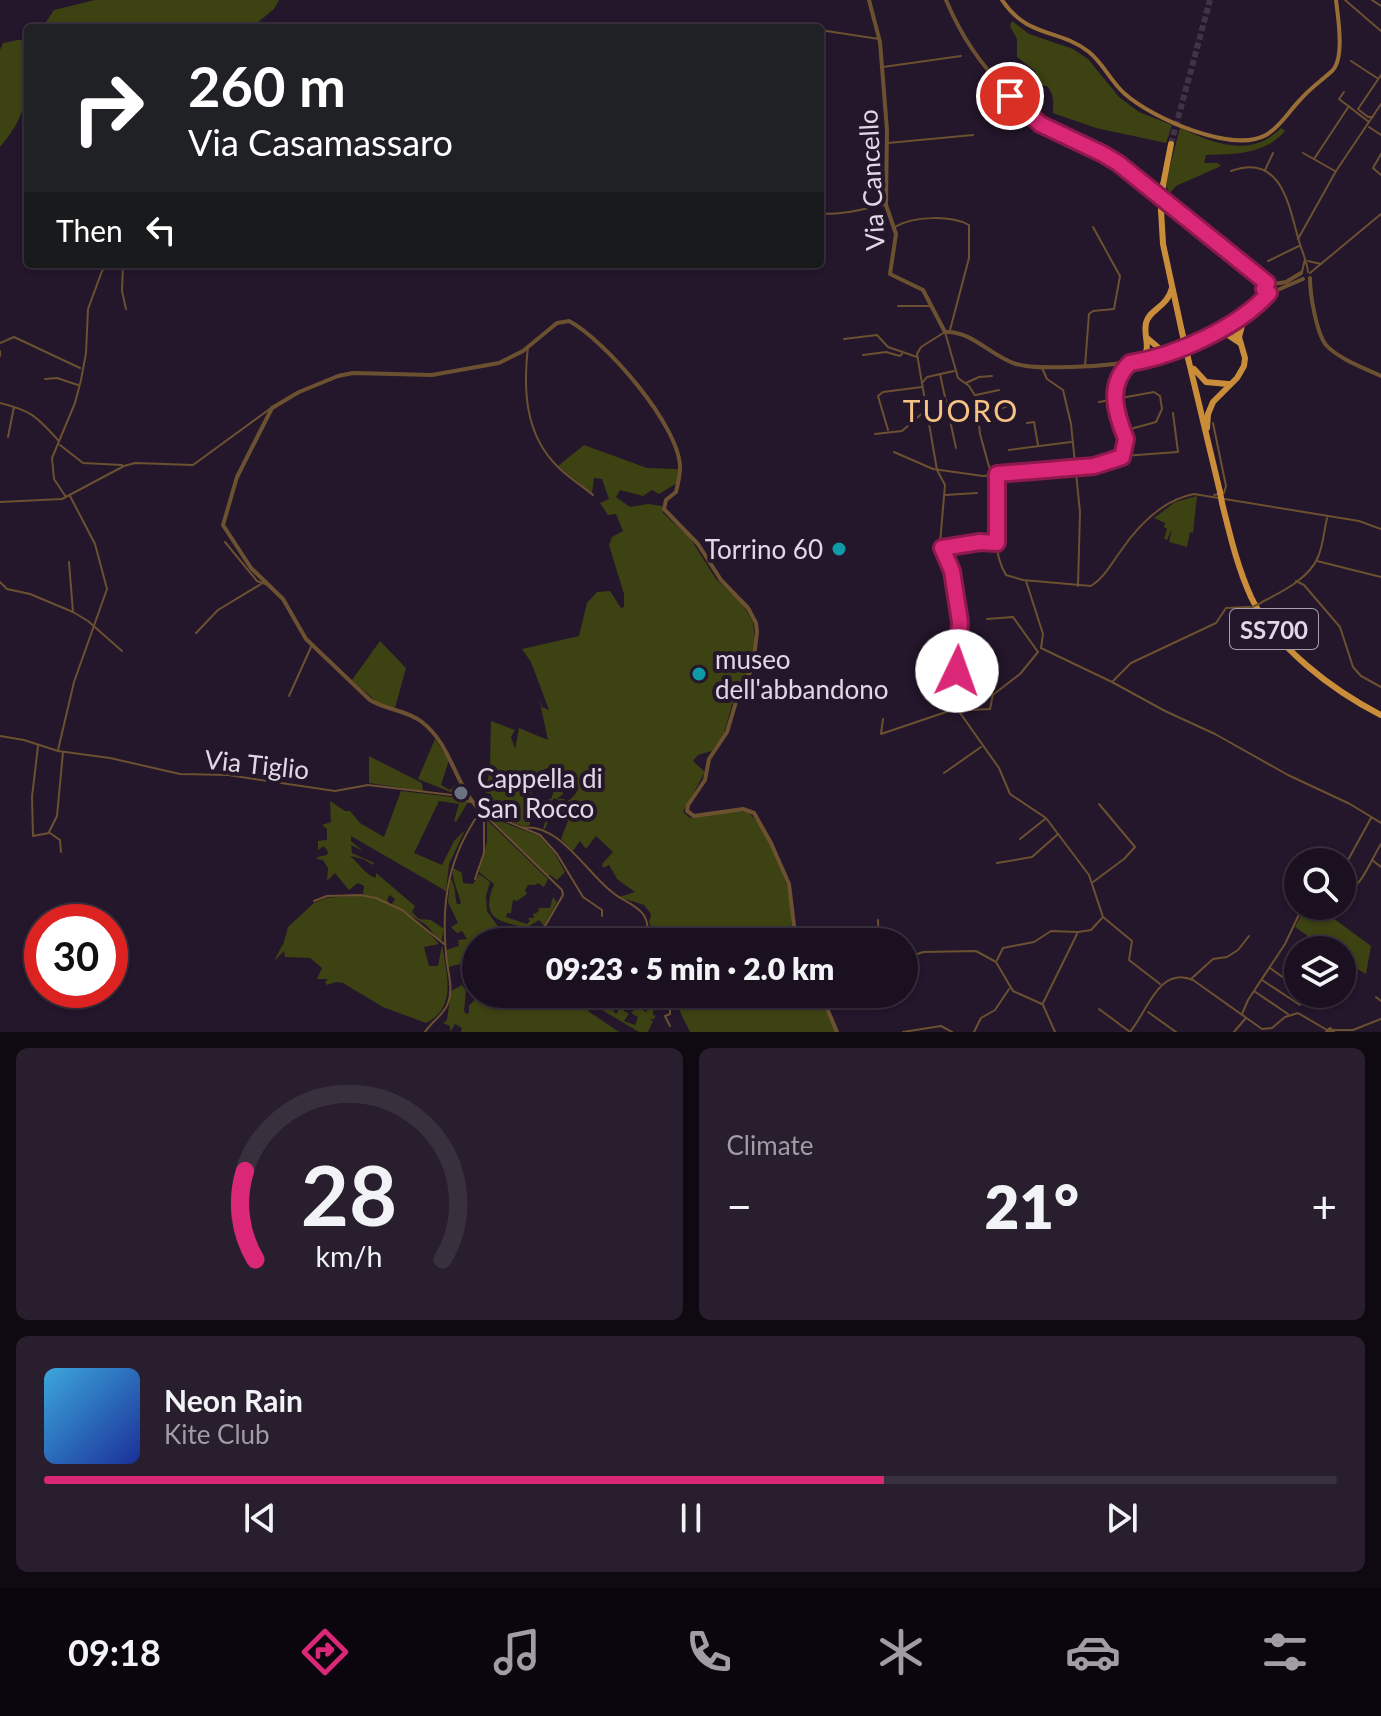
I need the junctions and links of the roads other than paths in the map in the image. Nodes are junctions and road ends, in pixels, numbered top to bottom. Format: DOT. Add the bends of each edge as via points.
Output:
graph roads {
  1 [pos="869,0"];
  2 [pos="946,0"];
  3 [pos="1002,0"];
  4 [pos="1356,0"];
  5 [pos="1372,0"];
  6 [pos="1346,1"];
  7 [pos="1336,2"];
  8 [pos="1352,6"];
  9 [pos="1381,6"];
  10 [pos="824,31"];
  11 [pos="1381,31"];
  12 [pos="880,39"];
  13 [pos="961,56"];
  14 [pos="1351,61"];
  15 [pos="882,67"];
  16 [pos="1380,77"];
  17 [pos="1373,86"];
  18 [pos="1381,91"];
  19 [pos="1344,92"];
  20 [pos="1381,104"];
  21 [pos="1349,106"];
  22 [pos="1356,109"];
  23 [pos="1373,117"];
  24 [pos="1368,124"];
  25 [pos="973,135"];
  26 [pos="1381,135"];
  27 [pos="887,143"];
  28 [pos="1171,144"];
  29 [pos="1273,153"];
  30 [pos="1303,153"];
  31 [pos="1381,154"];
  32 [pos="1314,159"];
  33 [pos="1231,171"];
  34 [pos="1264,171"];
  35 [pos="1336,171"];
  36 [pos="1381,175"];
  37 [pos="824,200"];
  38 [pos="886,205"];
  39 [pos="825,214"];
  40 [pos="1381,214"];
  41 [pos="895,227"];
  42 [pos="1093,227"];
  43 [pos="1298,239"];
  44 [pos="1300,246"];
  45 [pos="1306,259"];
  46 [pos="1268,261"];
  47 [pos="1322,264"];
  48 [pos="105,268"];
  49 [pos="123,268"];
  50 [pos="1305,275"];
  51 [pos="1172,287"];
  52 [pos="1268,288"];
  53 [pos="898,306"];
  54 [pos="932,306"];
  55 [pos="1162,307"];
  56 [pos="126,309"];
  57 [pos="1245,314"];
  58 [pos="1179,317"];
  59 [pos="1229,325"];
  60 [pos="948,331"];
  61 [pos="1209,334"];
  62 [pos="844,339"];
  63 [pos="1237,339"];
  64 [pos="0,343"];
  65 [pos="528,346"];
  66 [pos="1151,346"];
  67 [pos="1176,350"];
  68 [pos="903,353"];
  69 [pos="863,355"];
  70 [pos="1155,357"];
  71 [pos="918,358"];
  72 [pos="1142,360"];
  73 [pos="1189,360"];
  74 [pos="1130,363"];
  75 [pos="1042,367"];
  76 [pos="1085,367"];
  77 [pos="81,368"];
  78 [pos="955,371"];
  79 [pos="940,374"];
  80 [pos="992,376"];
  81 [pos="1381,376"];
  82 [pos="45,379"];
  83 [pos="923,384"];
  84 [pos="965,384"];
  85 [pos="1229,384"];
  86 [pos="79,385"];
  87 [pos="999,390"];
  88 [pos="975,396"];
  89 [pos="1116,400"];
  90 [pos="1099,402"];
  91 [pos="0,403"];
  92 [pos="1011,405"];
  93 [pos="14,407"];
  94 [pos="978,407"];
  95 [pos="272,408"];
  96 [pos="927,409"];
  97 [pos="1173,413"];
  98 [pos="1027,423"];
  99 [pos="1213,423"];
  100 [pos="888,430"];
  101 [pos="1122,432"];
  102 [pos="875,434"];
  103 [pos="1207,435"];
  104 [pos="8,437"];
  105 [pos="59,442"];
  106 [pos="1072,442"];
  107 [pos="1039,446"];
  108 [pos="956,448"];
  109 [pos="1009,450"];
  110 [pos="894,452"];
  111 [pos="1122,457"];
  112 [pos="124,466"];
  113 [pos="1075,466"];
  114 [pos="937,470"];
  115 [pos="997,474"];
  116 [pos="977,493"];
  117 [pos="1216,494"];
  118 [pos="593,495"];
  119 [pos="944,495"];
  120 [pos="68,496"];
  121 [pos="0,502"];
  122 [pos="1327,516"];
  123 [pos="1381,529"];
  124 [pos="225,542"];
  125 [pos="997,543"];
  126 [pos="942,548"];
  127 [pos="1317,561"];
  128 [pos="69,562"];
  129 [pos="1381,577"];
  130 [pos="1026,580"];
  131 [pos="1296,581"];
  132 [pos="0,582"];
  133 [pos="261,584"];
  134 [pos="269,585"];
  135 [pos="1078,587"];
  136 [pos="73,612"];
  137 [pos="987,619"];
  138 [pos="92,625"];
  139 [pos="196,633"];
  140 [pos="312,646"];
  141 [pos="947,646"];
  142 [pos="1040,650"];
  143 [pos="122,651"];
  144 [pos="955,656"];
  145 [pos="941,670"];
  146 [pos="932,676"];
  147 [pos="1112,682"];
  148 [pos="944,683"];
  149 [pos="1381,687"];
  150 [pos="993,694"];
  151 [pos="289,696"];
  152 [pos="958,710"];
  153 [pos="1381,715"];
  154 [pos="883,719"];
  155 [pos="0,736"];
  156 [pos="38,745"];
  157 [pos="982,746"];
  158 [pos="60,752"];
  159 [pos="944,773"];
  160 [pos="462,783"];
  161 [pos="452,795"];
  162 [pos="472,802"];
  163 [pos="1099,804"];
  164 [pos="481,811"];
  165 [pos="1372,817"];
  166 [pos="1046,818"];
  167 [pos="1381,823"];
  168 [pos="523,828"];
  169 [pos="49,833"];
  170 [pos="1059,833"];
  171 [pos="1020,839"];
  172 [pos="1381,844"];
  173 [pos="1355,848"];
  174 [pos="61,852"];
  175 [pos="1371,859"];
  176 [pos="997,863"];
  177 [pos="1381,867"];
  178 [pos="475,879"];
  179 [pos="1092,882"];
  180 [pos="1356,886"];
  181 [pos="314,901"];
  182 [pos="602,916"];
  183 [pos="1103,917"];
  184 [pos="878,920"];
  185 [pos="1296,920"];
  186 [pos="545,928"];
  187 [pos="647,928"];
  188 [pos="794,928"];
  189 [pos="878,928"];
  190 [pos="1078,932"];
  191 [pos="1249,936"];
  192 [pos="445,945"];
  193 [pos="918,954"];
  194 [pos="996,962"];
  195 [pos="1270,968"];
  196 [pos="1284,978"];
  197 [pos="1191,980"];
  198 [pos="1262,980"];
  199 [pos="1161,985"];
  200 [pos="1010,988"];
  201 [pos="1254,991"];
  202 [pos="1284,994"];
  203 [pos="1376,997"];
  204 [pos="1381,1001"];
  205 [pos="1042,1004"];
  206 [pos="670,1008"];
  207 [pos="827,1008"];
  208 [pos="1099,1009"];
  209 [pos="1145,1010"];
  210 [pos="1289,1015"];
  211 [pos="1244,1017"];
  212 [pos="1381,1019"];
  213 [pos="670,1026"];
  214 [pos="1328,1030"];
  215 [pos="425,1032"];
  216 [pos="837,1032"];
  217 [pos="903,1032"];
  218 [pos="952,1032"];
  219 [pos="974,1032"];
  220 [pos="1055,1032"];
  221 [pos="1130,1032"];
  222 [pos="1176,1032"];
  223 [pos="1234,1032"];
  224 [pos="1318,1032"];
  1 -- 12 [label="street, Via Cancello"];
  2 -- 52 [label="street" via="973,52 1024,111 1118,163"];
  3 -- 7 [label="main road" via="1033,29 1091,53 1140,106 1226,140 1246,141 1270,133 1311,87 1333,71 1339,41"];
  4 -- 8 [label="street"];
  5 -- 9 [label="street"];
  6 -- 7 [label="street"];
  6 -- 8 [label="street"];
  8 -- 11 [label="street"];
  10 -- 12 [label="street"];
  12 -- 15 [label="street, Via Cancello"];
  13 -- 15 [label="street"];
  14 -- 16 [label="street"];
  15 -- 27 [label="street, Via Cancello"];
  16 -- 17 [label="street"];
  17 -- 18 [label="street"];
  17 -- 22 [label="street"];
  19 -- 21 [label="street" via="1339,99"];
  20 -- 23 [label="street"];
  21 -- 22 [label="street"];
  21 -- 32 [label="street"];
  22 -- 23 [label="street"];
  22 -- 24 [label="street"];
  23 -- 24 [label="street"];
  24 -- 26 [label="street"];
  24 -- 35 [label="street"];
  25 -- 27 [label="street"];
  27 -- 38 [label="street, Via Cancello"];
  28 -- 51 [label="highway, SS700, bridge" via="1161,210"];
  29 -- 34 [label="street"];
  30 -- 32 [label="street"];
  31 -- 36 [label="street" via="1373,168"];
  32 -- 35 [label="street"];
  33 -- 34 [label="street" via="1252,166"];
  34 -- 43 [label="street" via="1283,187"];
  35 -- 43 [label="street"];
  37 -- 39 [label="street"];
  38 -- 39 [label="street"];
  38 -- 41 [label="street, Via Cancello"];
  40 -- 47 [label="street"];
  41 -- 54 [label="street, Via Cancello" via="890,274 923,290"];
  41 -- 60 [label="street" via="938,219 969,225 969,258"];
  42 -- 76 [label="street" via="1120,276 1114,309 1089,314"];
  43 -- 44 [label="street"];
  44 -- 45 [label="street"];
  44 -- 46 [label="street"];
  45 -- 47 [label="street"];
  45 -- 50 [label="street"];
  45 -- 50 [label="street"];
  47 -- 50 [label="street"];
  48 -- 77 [label="street" via="88,309"];
  49 -- 56 [label="street"];
  50 -- 52 [label="street"];
  50 -- 81 [label="street" via="1326,345"];
  51 -- 55 [label="highway"];
  51 -- 58 [label="highway, SS700"];
  52 -- 57 [label="street"];
  53 -- 54 [label="street"];
  54 -- 60 [label="street, Via Cancello"];
  55 -- 58 [label="highway"];
  55 -- 66 [label="highway" via="1146,322"];
  57 -- 59 [label="street"];
  57 -- 63 [label="highway, SS700"];
  58 -- 73 [label="highway, SS700, bridge"];
  59 -- 61 [label="street"];
  59 -- 63 [label="highway"];
  60 -- 71 [label="street" via="921,347"];
  60 -- 75 [label="street" via="1015,364"];
  60 -- 78 [label="street"];
  61 -- 63 [label="highway"];
  61 -- 67 [label="street"];
  62 -- 68 [label="street" via="877,335"];
  63 -- 85 [label="highway, SS700" via="1244,366"];
  64 -- 77 [label="street" via="14,337"];
  65 -- 95 [label="street" via="499,363 454,372 338,376"];
  65 -- 118 [label="street" via="527,403 543,449"];
  65 -- 188 [label="street" via="557,323 569,321 626,372 675,445 679,481 664,509 753,616 757,643 727,732 687,811 694,816 743,809 754,813 789,884"];
  66 -- 67 [label="highway"];
  66 -- 70 [label="highway"];
  66 -- 72 [label="highway"];
  67 -- 70 [label="street"];
  68 -- 69 [label="street"];
  68 -- 71 [label="street"];
  70 -- 72 [label="street"];
  71 -- 83 [label="street"];
  72 -- 74 [label="street"];
  73 -- 85 [label="highway" via="1206,382"];
  73 -- 103 [label="highway, SS700"];
  74 -- 76 [label="street"];
  74 -- 89 [label="street" via="1117,379"];
  75 -- 76 [label="street"];
  75 -- 106 [label="street" via="1065,394"];
  77 -- 86 [label="street"];
  78 -- 79 [label="street"];
  78 -- 84 [label="street"];
  79 -- 83 [label="street" via="927,377"];
  79 -- 108 [label="street"];
  80 -- 84 [label="street"];
  82 -- 86 [label="street"];
  83 -- 96 [label="street"];
  83 -- 100 [label="street" via="878,396"];
  84 -- 88 [label="street"];
  85 -- 103 [label="highway, SS700" via="1213,402"];
  86 -- 105 [label="street"];
  87 -- 88 [label="street"];
  88 -- 94 [label="street"];
  89 -- 90 [label="street"];
  89 -- 101 [label="street"];
  89 -- 101 [label="street" via="1154,392 1161,400 1156,422"];
  91 -- 93 [label="street"];
  92 -- 94 [label="street"];
  93 -- 104 [label="street"];
  93 -- 105 [label="street" via="38,418"];
  94 -- 115 [label="street" via="990,470"];
  95 -- 112 [label="street" via="193,465"];
  95 -- 134 [label="street" via="237,477 223,519 235,546"];
  96 -- 102 [label="street" via="902,431"];
  96 -- 114 [label="street"];
  97 -- 111 [label="street" via="1178,452"];
  98 -- 107 [label="street" via="1034,422"];
  99 -- 117 [label="street" via="1226,486 1224,493"];
  101 -- 111 [label="street"];
  103 -- 117 [label="highway, SS700"];
  105 -- 112 [label="street" via="83,463"];
  105 -- 120 [label="street" via="52,473"];
  106 -- 107 [label="street"];
  106 -- 113 [label="street"];
  107 -- 109 [label="street"];
  110 -- 114 [label="street"];
  111 -- 113 [label="street"];
  112 -- 120 [label="street"];
  113 -- 115 [label="street"];
  113 -- 135 [label="street"];
  114 -- 115 [label="street"];
  114 -- 119 [label="street"];
  115 -- 125 [label="street"];
  116 -- 119 [label="street"];
  117 -- 122 [label="street"];
  117 -- 135 [label="street" via="1170,502 1130,537 1101,579 1088,588"];
  117 -- 153 [label="highway, SS700, bridge" via="1240,571 1271,626 1324,682"];
  119 -- 126 [label="street"];
  120 -- 121 [label="street"];
  120 -- 138 [label="street" via="95,544 107,589"];
  122 -- 123 [label="street"];
  122 -- 127 [label="street"];
  124 -- 133 [label="street"];
  125 -- 126 [label="street"];
  125 -- 130 [label="street" via="1006,575"];
  126 -- 144 [label="street" via="952,571 960,622"];
  127 -- 129 [label="street"];
  127 -- 131 [label="street"];
  128 -- 136 [label="street"];
  130 -- 135 [label="street"];
  130 -- 142 [label="street" via="1043,634"];
  131 -- 147 [label="street, bridge" via="1252,607 1226,608 1216,623 1131,663"];
  131 -- 149 [label="street" via="1340,627 1356,671"];
  132 -- 136 [label="street"];
  133 -- 134 [label="street"];
  133 -- 139 [label="street" via="218,610"];
  134 -- 140 [label="street"];
  136 -- 138 [label="street"];
  137 -- 142 [label="street" via="1013,617"];
  138 -- 143 [label="street"];
  138 -- 158 [label="street"];
  140 -- 151 [label="street"];
  140 -- 160 [label="street" via="370,700 429,728"];
  141 -- 144 [label="street"];
  142 -- 147 [label="street"];
  142 -- 150 [label="street"];
  144 -- 145 [label="street"];
  144 -- 150 [label="street" via="984,675"];
  144 -- 152 [label="street"];
  145 -- 146 [label="street" via="933,669"];
  145 -- 148 [label="street"];
  147 -- 165 [label="street"];
  150 -- 152 [label="street" via="990,709"];
  152 -- 154 [label="street" via="881,734"];
  152 -- 157 [label="street"];
  155 -- 156 [label="street, Via Tiglio"];
  156 -- 158 [label="street, Via Tiglio"];
  156 -- 169 [label="street" via="33,836"];
  157 -- 159 [label="street"];
  157 -- 166 [label="street" via="1007,790"];
  158 -- 161 [label="street, Via Tiglio" via="180,774 228,775 335,791 368,785"];
  158 -- 169 [label="street" via="57,816"];
  160 -- 161 [label="street"];
  160 -- 162 [label="street"];
  161 -- 162 [label="street, Via Tiglio"];
  162 -- 164 [label="street"];
  163 -- 179 [label="street" via="1135,847"];
  164 -- 168 [label="street"];
  164 -- 178 [label="street" via="485,840"];
  164 -- 186 [label="street" via="562,890"];
  164 -- 192 [label="street" via="451,867"];
  165 -- 167 [label="street"];
  165 -- 173 [label="street"];
  166 -- 170 [label="street"];
  166 -- 171 [label="street"];
  168 -- 182 [label="street" via="544,839"];
  168 -- 187 [label="street" via="559,840 607,889 642,912"];
  169 -- 174 [label="street" via="60,840"];
  170 -- 176 [label="street" via="1032,857"];
  170 -- 179 [label="street"];
  172 -- 175 [label="street"];
  175 -- 177 [label="street"];
  175 -- 180 [label="street"];
  179 -- 183 [label="street"];
  181 -- 192 [label="street" via="327,896 376,898 402,910"];
  183 -- 190 [label="street" via="1094,928"];
  183 -- 199 [label="street" via="1132,941 1129,960"];
  184 -- 189 [label="street"];
  185 -- 195 [label="street"];
  190 -- 194 [label="street" via="1051,931 1034,942 1003,948"];
  190 -- 205 [label="street"];
  191 -- 197 [label="street" via="1238,950 1213,959"];
  192 -- 215 [label="street" via="450,997"];
  193 -- 194 [label="street" via="963,949"];
  194 -- 200 [label="street"];
  195 -- 196 [label="street"];
  195 -- 198 [label="street"];
  197 -- 199 [label="street" via="1171,978"];
  197 -- 211 [label="street"];
  198 -- 201 [label="street"];
  198 -- 202 [label="street"];
  199 -- 209 [label="street"];
  200 -- 205 [label="street"];
  200 -- 219 [label="street"];
  201 -- 210 [label="street"];
  201 -- 211 [label="street"];
  203 -- 204 [label="street"];
  205 -- 220 [label="street"];
  206 -- 213 [label="street" via="665,1017"];
  207 -- 216 [label="street"];
  208 -- 221 [label="street"];
  209 -- 221 [label="street"];
  209 -- 222 [label="street"];
  210 -- 211 [label="street" via="1268,1030"];
  210 -- 214 [label="street" via="1302,1015"];
  211 -- 223 [label="street"];
  212 -- 214 [label="street" via="1353,1030"];
  214 -- 224 [label="street"];
  217 -- 218 [label="street" via="941,1026"];
}
